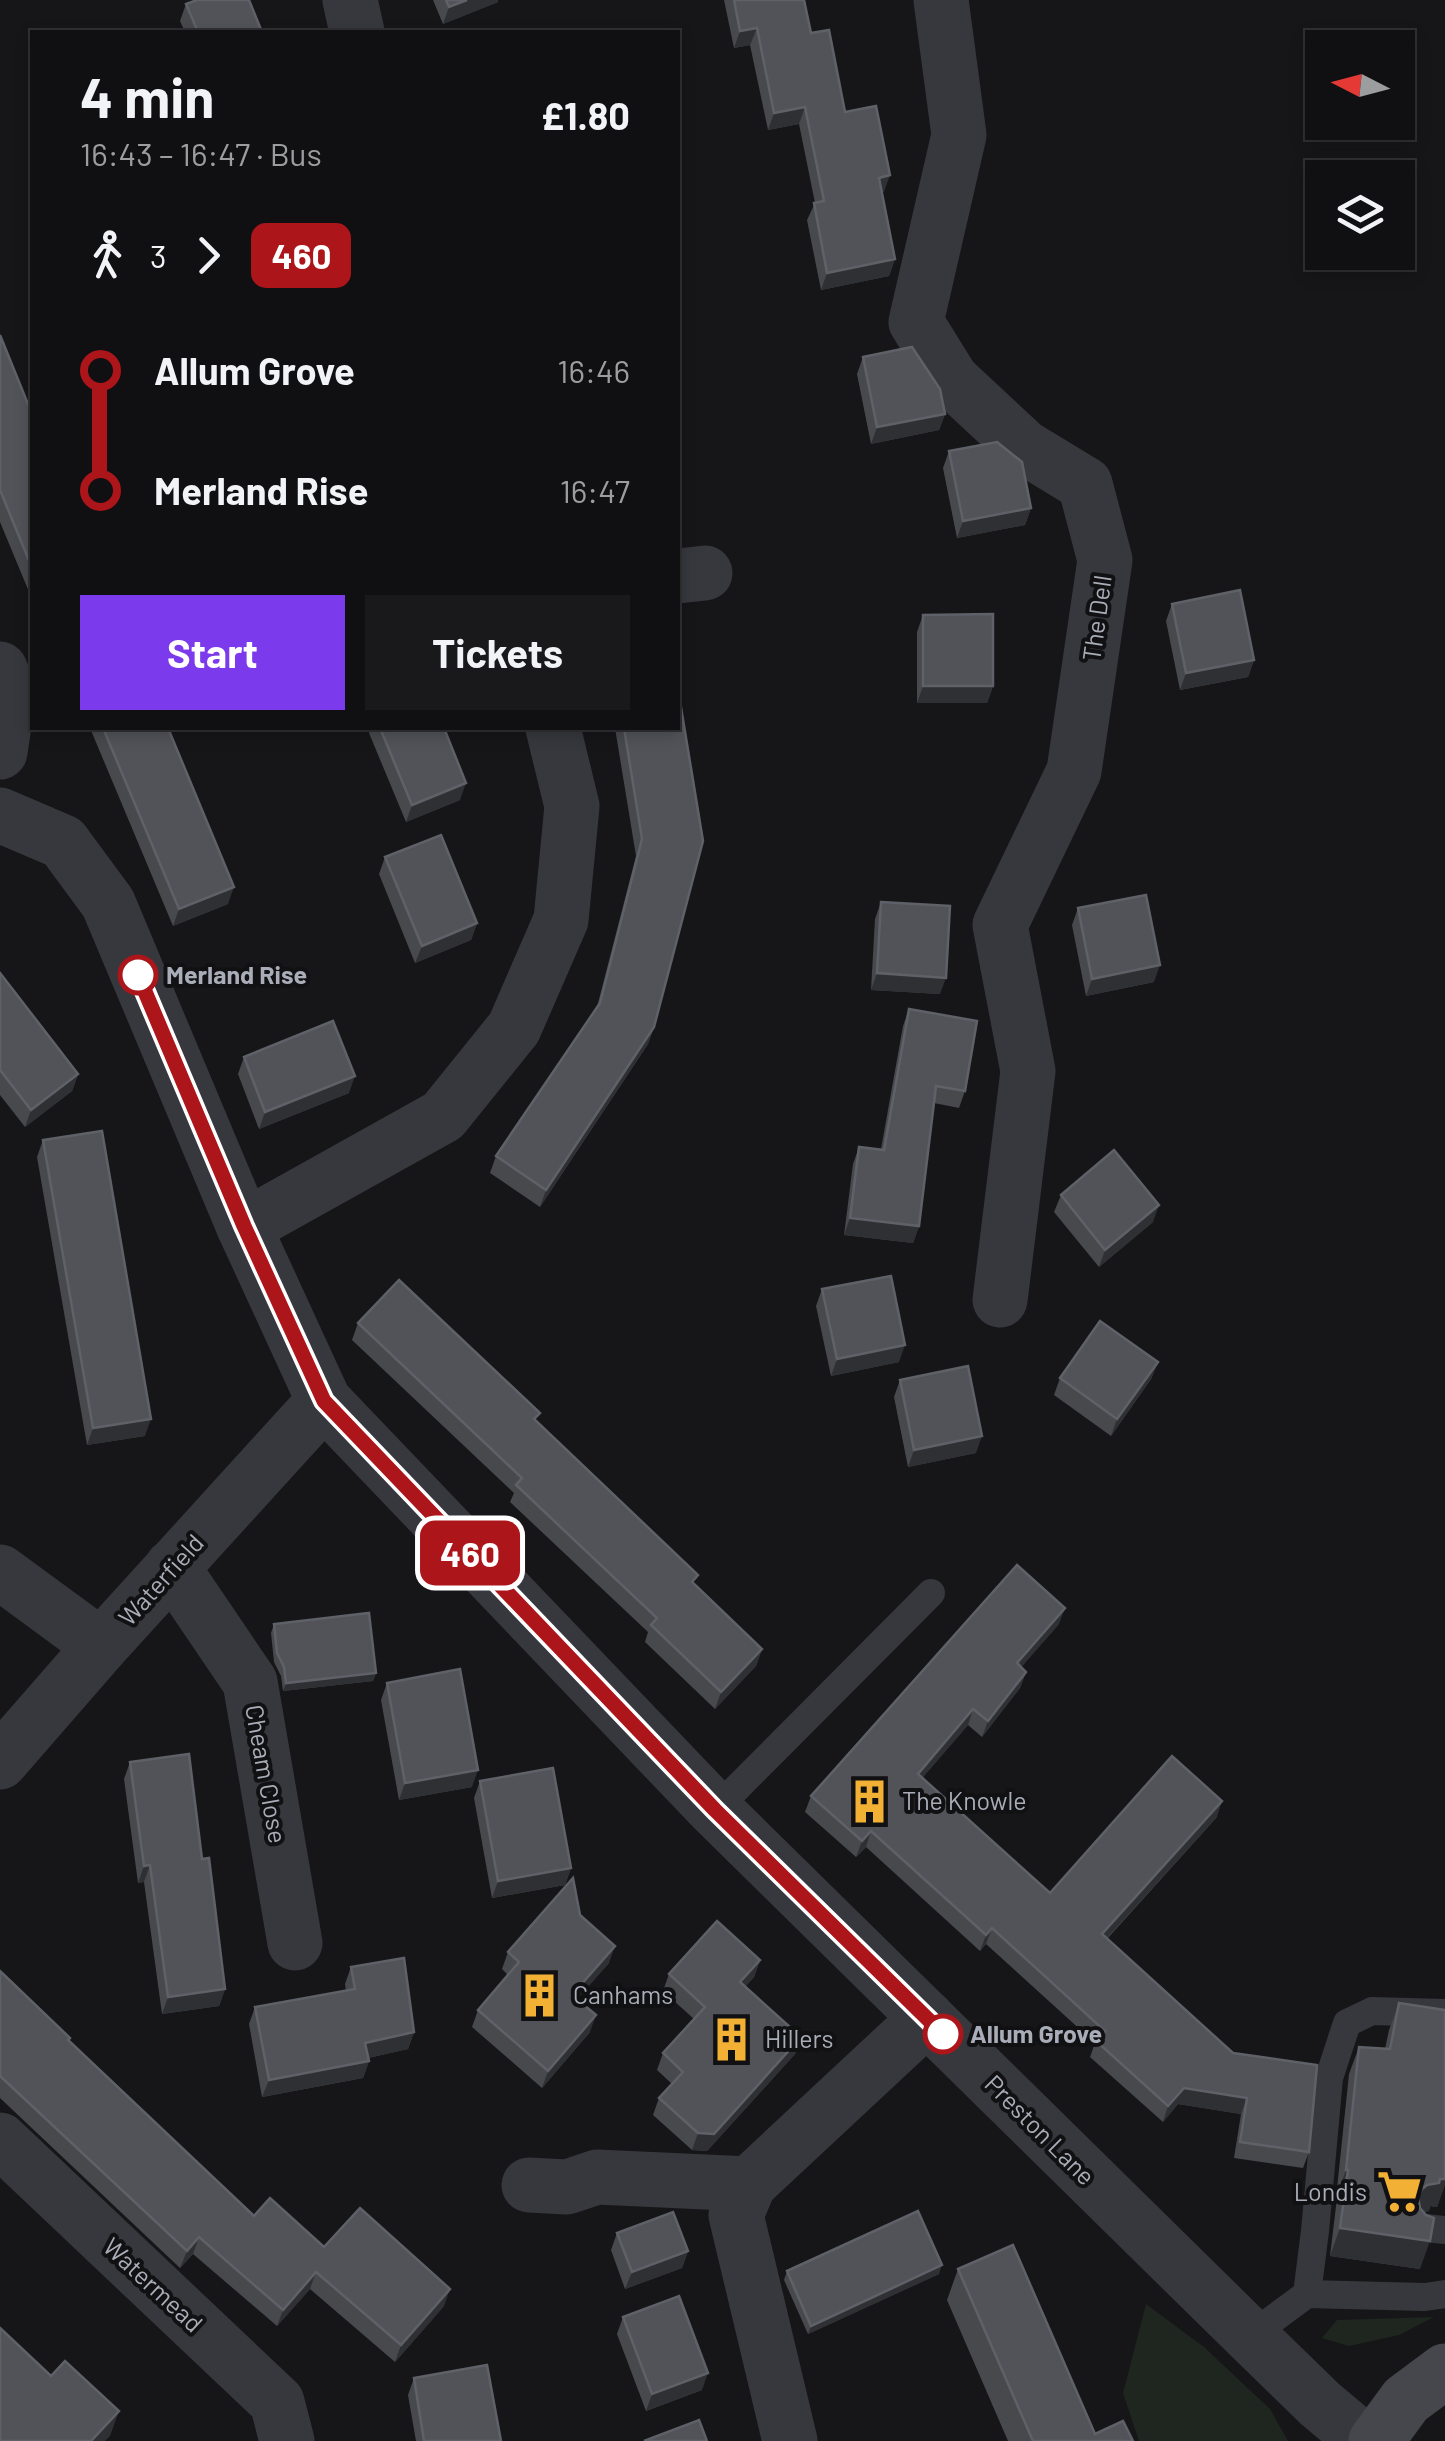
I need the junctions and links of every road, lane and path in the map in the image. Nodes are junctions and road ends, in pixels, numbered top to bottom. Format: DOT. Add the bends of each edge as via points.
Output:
graph roads {
  1 [pos="350,0"];
  2 [pos="941,0"];
  3 [pos="356,30"];
  4 [pos="0,669"];
  5 [pos="553,730"];
  6 [pos="0,752"];
  7 [pos="0,815"];
  8 [pos="244,1226"];
  9 [pos="1000,1300"];
  10 [pos="324,1401"];
  11 [pos="172,1567"];
  12 [pos="0,1572"];
  13 [pos="931,1593"];
  14 [pos="101,1646"];
  15 [pos="0,1762"];
  16 [pos="715,1810"];
  17 [pos="294,1944"];
  18 [pos="1445,2013"];
  19 [pos="927,2018"];
  20 [pos="0,2140"];
  21 [pos="749,2184"];
  22 [pos="529,2185"];
  23 [pos="1307,2294"];
  24 [pos="1445,2294"];
  25 [pos="1250,2336"];
  26 [pos="1445,2370"];
  27 [pos="287,2441"];
  28 [pos="790,2441"];
  29 [pos="1364,2441"];
  30 [pos="1376,2441"];
  1 -- 3 [label="street"];
  2 -- 9 [label="street, The Dell" via="959,135 916,322 952,380 1024,448 1085,484 1105,560 1074,772 1000,925 1028,1071"];
  4 -- 6 [label="street" via="9,691"];
  5 -- 8 [label="street" via="572,806 561,920 514,1028 443,1116"];
  7 -- 8 [label="street, Preston Lane" via="63,842 108,903"];
  8 -- 10 [label="street, Preston Lane"];
  10 -- 11 [label="street, Waterfield"];
  10 -- 16 [label="street, Preston Lane"];
  11 -- 14 [label="street, Waterfield"];
  11 -- 17 [label="street, Cheam Close" via="250,1682"];
  12 -- 14 [label="street"];
  13 -- 16 [label="lane"];
  14 -- 15 [label="street, Waterfield"];
  16 -- 19 [label="street, Preston Lane"];
  18 -- 23 [label="lane" via="1372,2011 1347,2024 1329,2078 1325,2224"];
  19 -- 21 [label="street"];
  19 -- 25 [label="street, Preston Lane"];
  20 -- 27 [label="street, Watermead" via="276,2402"];
  21 -- 22 [label="street" via="597,2178 567,2187"];
  21 -- 28 [label="street" via="736,2215"];
  23 -- 24 [label="lane"];
  23 -- 25 [label="lane"];
  25 -- 29 [label="street, Preston Lane"];
  26 -- 30 [label="main road" via="1406,2400"];
}
